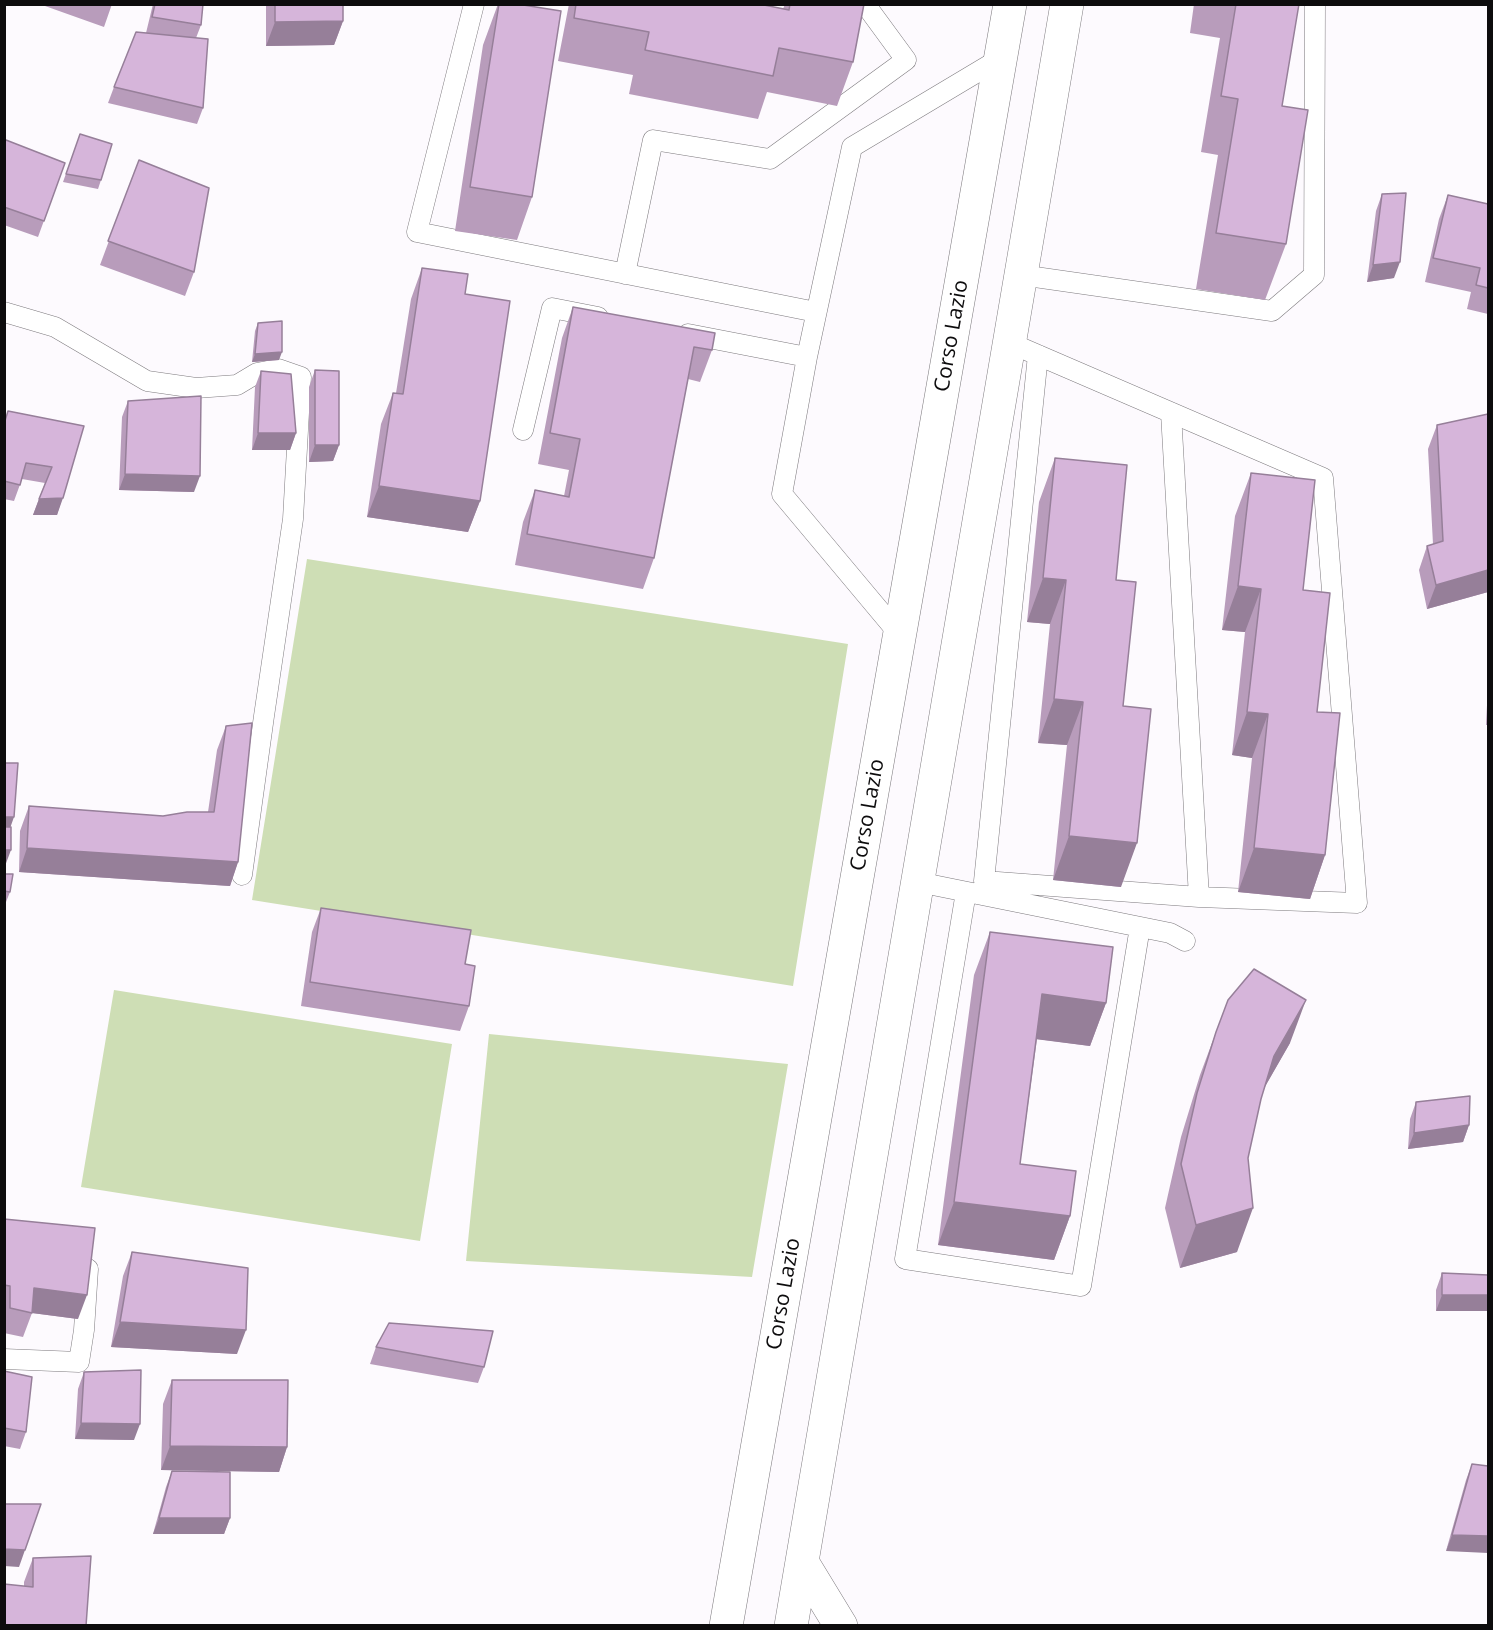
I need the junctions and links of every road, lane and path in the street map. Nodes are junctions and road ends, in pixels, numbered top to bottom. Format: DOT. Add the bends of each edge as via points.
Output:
graph roads {
  1 [pos="474,4"];
  2 [pos="865,4"];
  3 [pos="1010,4"];
  4 [pos="1067,4"];
  5 [pos="1316,4"];
  6 [pos="1001,58"];
  7 [pos="625,274"];
  8 [pos="1021,274"];
  9 [pos="4,312"];
  10 [pos="816,312"];
  11 [pos="621,321"];
  12 [pos="668,330"];
  13 [pos="1024,349"];
  14 [pos="807,357"];
  15 [pos="1171,413"];
  16 [pos="523,430"];
  17 [pos="900,635"];
  18 [pos="242,875"];
  19 [pos="918,882"];
  20 [pos="966,892"];
  21 [pos="1199,897"];
  22 [pos="1140,927"];
  23 [pos="1185,941"];
  24 [pos="89,1255"];
  25 [pos="4,1359"];
  26 [pos="802,1562"];
  27 [pos="726,1626"];
  28 [pos="791,1626"];
  29 [pos="841,1626"];
  1 -- 7 [label="lane" via="417,232"];
  2 -- 7 [label="lane" via="906,60 770,159 653,140"];
  3 -- 6 [label="street, Corso Lazio"];
  4 -- 8 [label="street"];
  5 -- 8 [label="lane" via="1314,275 1272,311"];
  6 -- 10 [label="lane" via="852,147"];
  6 -- 17 [label="street, Corso Lazio"];
  7 -- 10 [label="lane"];
  8 -- 13 [label="street"];
  9 -- 18 [label="lane" via="56,327 147,381 196,388 237,385 257,373 278,369 301,376 293,519"];
  10 -- 14 [label="lane"];
  11 -- 16 [label="lane" via="552,308"];
  12 -- 14 [label="lane"];
  13 -- 15 [label="lane"];
  13 -- 19 [label="street"];
  13 -- 21 [label="lane" via="984,881"];
  14 -- 17 [label="lane" via="782,494"];
  15 -- 21 [label="lane"];
  15 -- 21 [label="lane" via="1323,478 1357,903"];
  17 -- 27 [label="street, Corso Lazio"];
  19 -- 20 [label="lane"];
  19 -- 26 [label="street"];
  20 -- 22 [label="lane"];
  20 -- 22 [label="lane" via="905,1259 1081,1286"];
  22 -- 23 [label="lane" via="1170,933"];
  24 -- 25 [label="lane" via="79,1362"];
  26 -- 28 [label="street"];
  26 -- 29 [label="street"];
}
